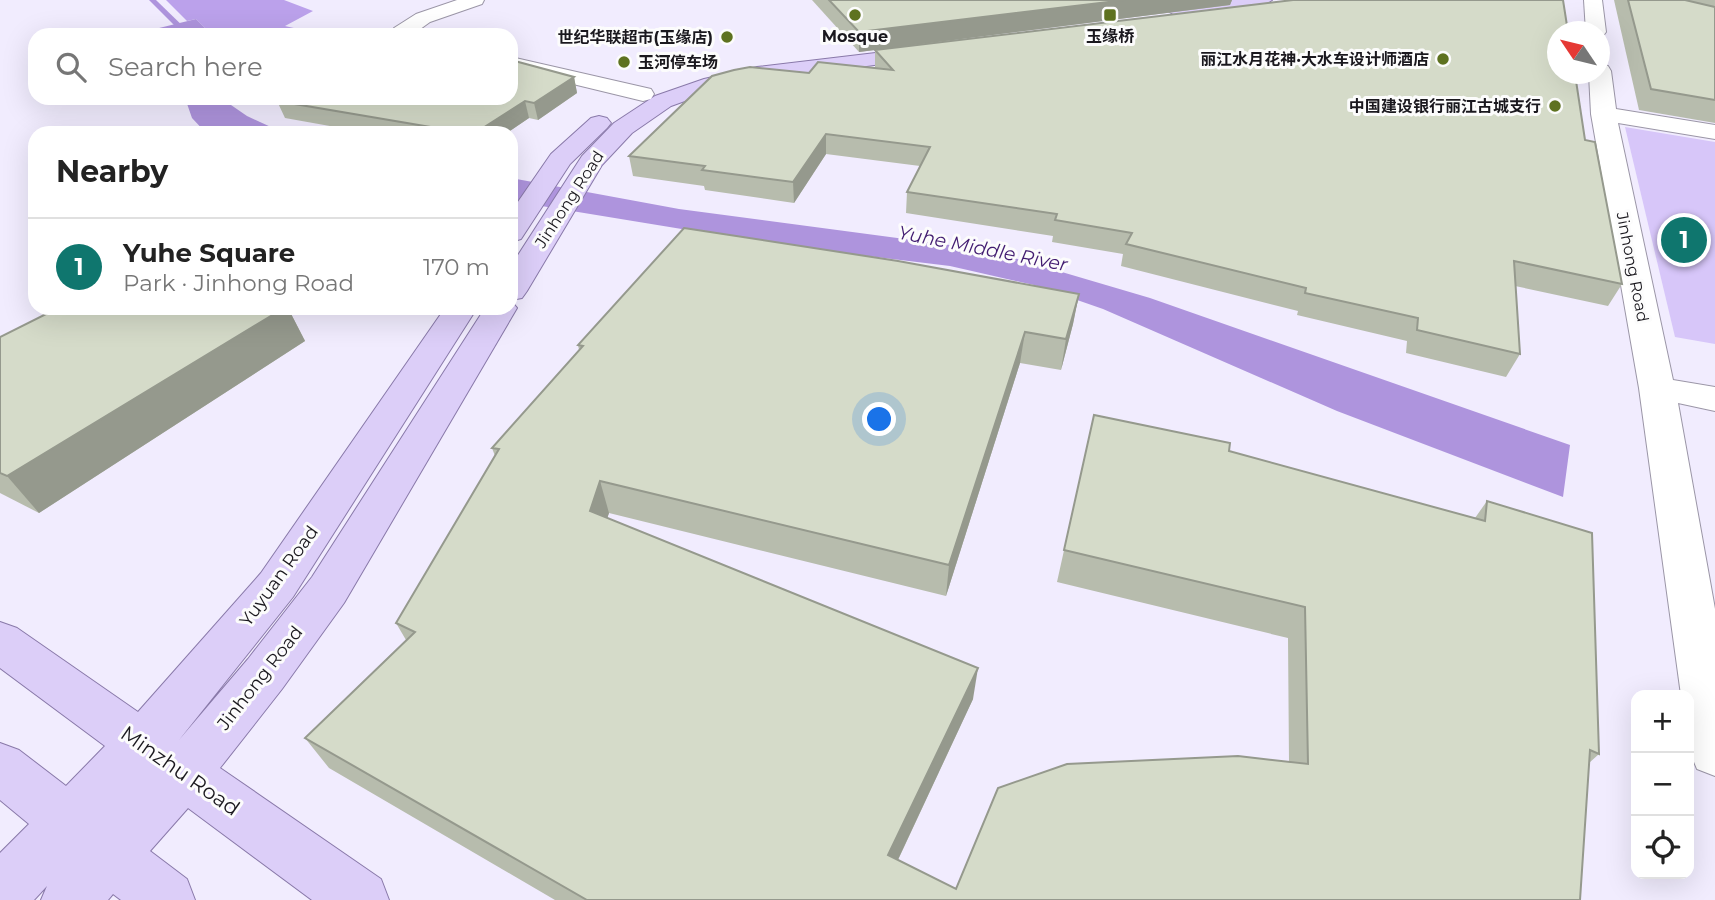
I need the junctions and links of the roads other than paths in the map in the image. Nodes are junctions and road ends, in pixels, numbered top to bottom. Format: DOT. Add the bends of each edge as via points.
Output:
graph roads {
  1 [pos="475,0"];
  2 [pos="1263,0"];
  3 [pos="1593,0"];
  4 [pos="1284,7"];
  5 [pos="1595,21"];
  6 [pos="407,28"];
  7 [pos="518,64"];
  8 [pos="1601,84"];
  9 [pos="643,94"];
  10 [pos="1603,114"];
  11 [pos="1715,132"];
  12 [pos="518,222"];
  13 [pos="518,280"];
  14 [pos="456,315"];
  15 [pos="496,315"];
  16 [pos="1657,388"];
  17 [pos="1715,399"];
  18 [pos="1694,562"];
  19 [pos="0,642"];
  20 [pos="1715,752"];
  21 [pos="163,759"];
  22 [pos="0,767"];
  23 [pos="91,839"];
  24 [pos="0,894"];
  25 [pos="70,900"];
  26 [pos="166,900"];
  27 [pos="360,900"];
  1 -- 6 [label="street"];
  2 -- 4 [label="main road" via="1161,18"];
  3 -- 5 [label="street"];
  7 -- 9 [label="street"];
  8 -- 10 [label="street, Jinhong Road"];
  9 -- 12 [label="main road" via="597,124 560,159"];
  9 -- 13 [label="main road, Jinhong Road" via="698,75 749,65 942,46 757,74 663,101 633,121 591,161"];
  10 -- 11 [label="street"];
  10 -- 16 [label="street, Jinhong Road"];
  14 -- 21 [label="main road, Yuyuan Road" via="276,585 213,663"];
  15 -- 21 [label="main road, Jinhong Road" via="328,590 265,674"];
  16 -- 17 [label="street"];
  16 -- 18 [label="street, Jinhong Road"];
  18 -- 20 [label="street"];
  19 -- 21 [label="main road, Minzhu Road"];
  21 -- 23 [label="main road, Yuyuan Road"];
  21 -- 27 [label="main road, Minzhu Road"];
  22 -- 23 [label="main road"];
  23 -- 24 [label="main road"];
  23 -- 25 [label="main road"];
  23 -- 26 [label="main road"];
}
